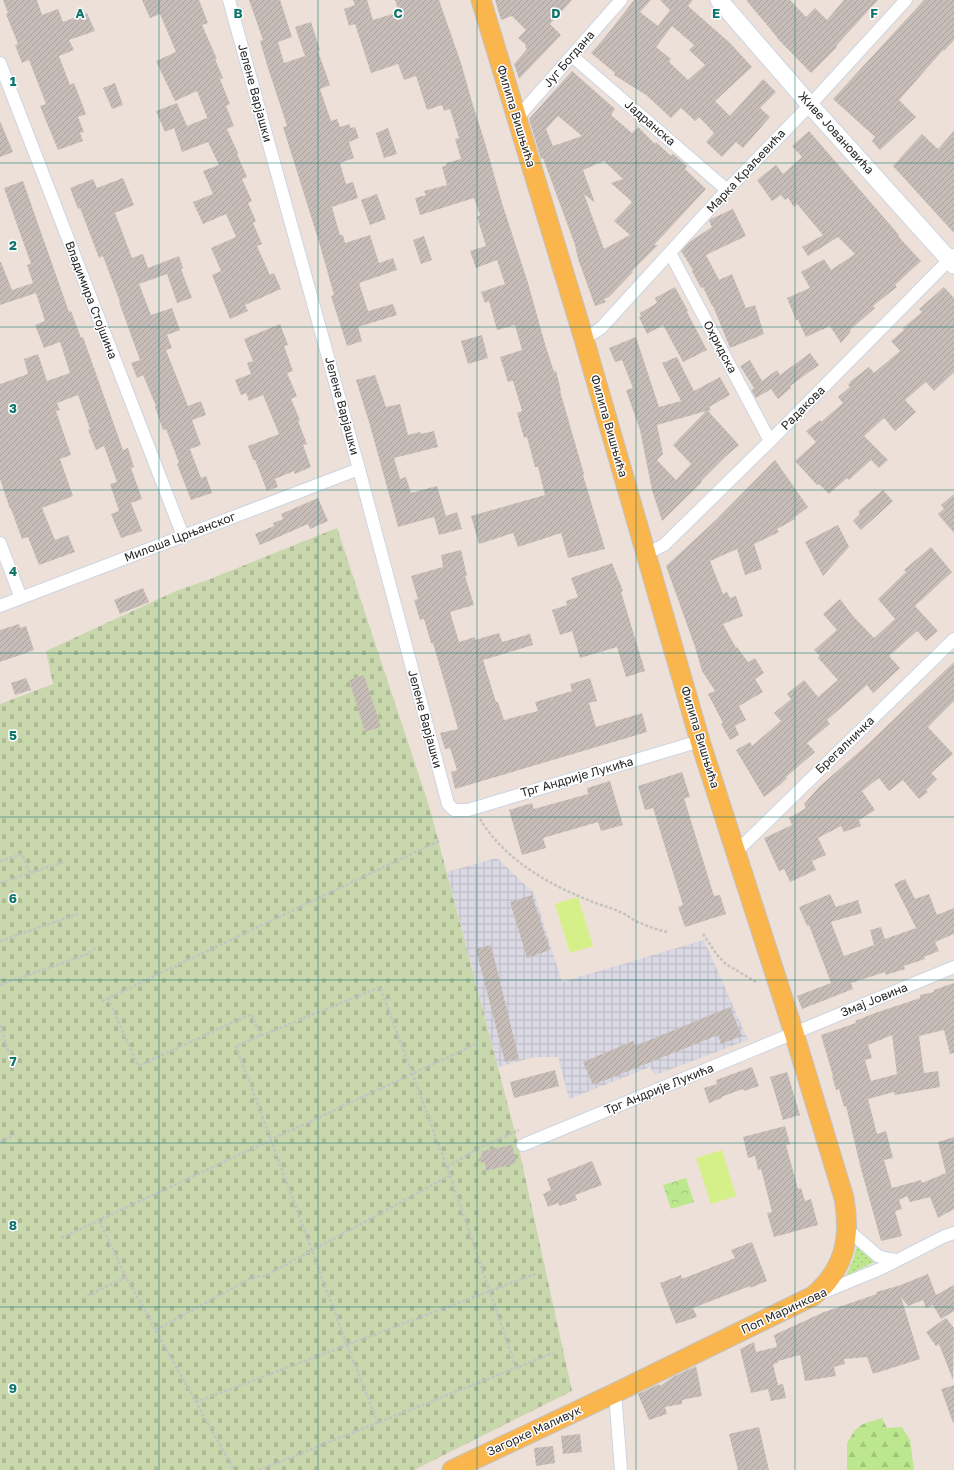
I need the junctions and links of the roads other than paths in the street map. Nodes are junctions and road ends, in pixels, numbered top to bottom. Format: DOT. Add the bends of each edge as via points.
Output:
graph roads {
  1 [pos="229,0"];
  2 [pos="481,0"];
  3 [pos="621,0"];
  4 [pos="719,0"];
  5 [pos="906,0"];
  6 [pos="572,56"];
  7 [pos="0,63"];
  8 [pos="810,105"];
  9 [pos="517,118"];
  10 [pos="727,190"];
  11 [pos="670,253"];
  12 [pos="952,260"];
  13 [pos="584,339"];
  14 [pos="770,441"];
  15 [pos="359,469"];
  16 [pos="183,536"];
  17 [pos="0,543"];
  18 [pos="646,554"];
  19 [pos="21,598"];
  20 [pos="0,606"];
  21 [pos="954,639"];
  22 [pos="700,741"];
  23 [pos="454,810"];
  24 [pos="736,852"];
  25 [pos="954,967"];
  26 [pos="794,1033"];
  27 [pos="523,1145"];
  28 [pos="848,1230"];
  29 [pos="954,1233"];
  30 [pos="896,1260"];
  31 [pos="813,1296"];
  32 [pos="615,1393"];
  33 [pos="452,1470"];
  34 [pos="621,1470"];
  1 -- 15 [label="street, Јелене Варјашки"];
  2 -- 9 [label="main road, Филипа Вишњића"];
  3 -- 6 [label="street, Југ Богдана"];
  4 -- 8 [label="street, Живе Јовановића"];
  5 -- 8 [label="street, Марка Краљевића"];
  6 -- 9 [label="street, Југ Богдана"];
  6 -- 10 [label="street, Јадранска"];
  7 -- 16 [label="street, Владимира Стојшина"];
  8 -- 10 [label="street, Марка Краљевића"];
  8 -- 12 [label="street, Живе Јовановића"];
  9 -- 13 [label="main road, Филипа Вишњића"];
  10 -- 11 [label="street, Марка Краљевића"];
  11 -- 13 [label="street, Марка Краљевића" via="601,328"];
  11 -- 14 [label="street, Охридска"];
  12 -- 14 [label="street, Радакова"];
  13 -- 18 [label="main road, Филипа Вишњића"];
  14 -- 18 [label="street, Радакова" via="664,545"];
  15 -- 16 [label="street, Милоша Црњанског"];
  15 -- 23 [label="street, Јелене Варјашки" via="445,797"];
  16 -- 19 [label="street, Милоша Црњанског"];
  17 -- 19 [label="street"];
  18 -- 22 [label="main road, Филипа Вишњића"];
  19 -- 20 [label="street, Милоша Црњанског"];
  21 -- 24 [label="street, Брегалничка"];
  22 -- 23 [label="street, Трг Андрије Лукића" via="473,808"];
  22 -- 24 [label="main road, Филипа Вишњића"];
  24 -- 26 [label="main road"];
  25 -- 26 [label="street, Змај Јовина"];
  26 -- 27 [label="street, Трг Андрије Лукића"];
  26 -- 28 [label="main road" via="844,1198"];
  28 -- 30 [label="street" via="878,1256"];
  28 -- 31 [label="main road" via="839,1265 823,1288"];
  29 -- 30 [label="street, Поп Маринкова"];
  30 -- 31 [label="street, Поп Маринкова"];
  31 -- 32 [label="main road, Поп Маринкова"];
  32 -- 33 [label="main road, Загорке Маливук"];
  32 -- 34 [label="street"];
}
